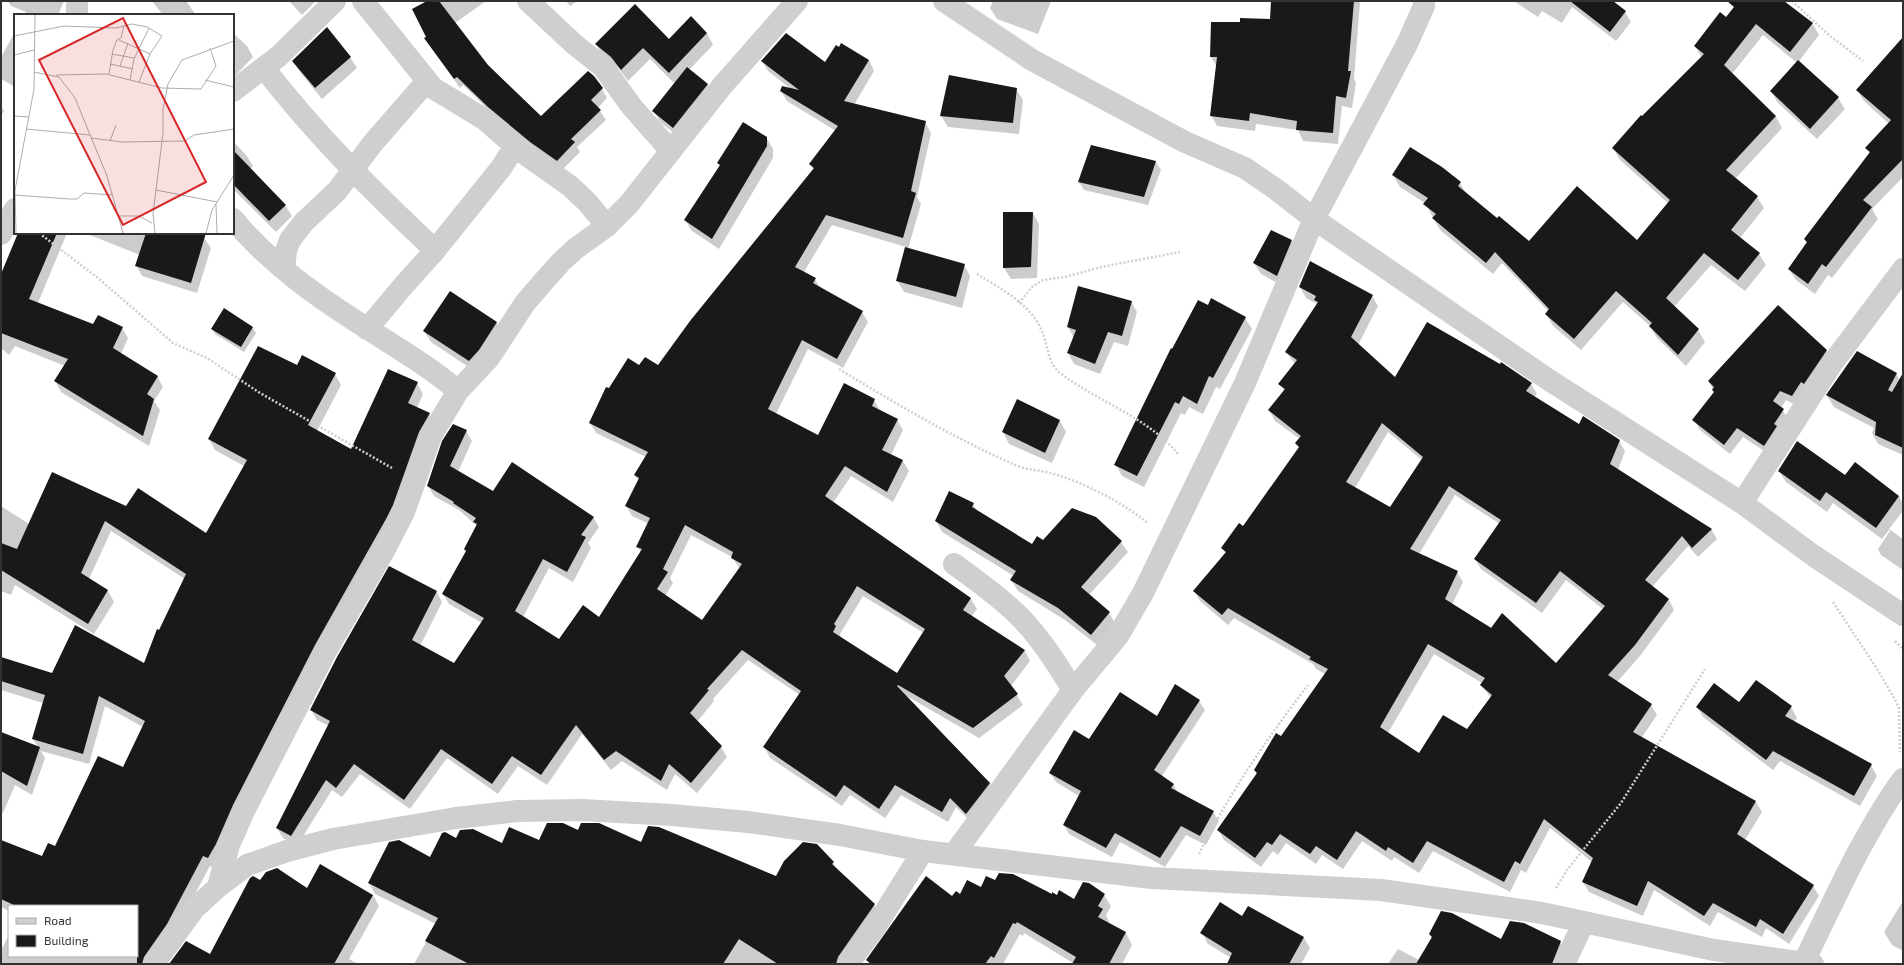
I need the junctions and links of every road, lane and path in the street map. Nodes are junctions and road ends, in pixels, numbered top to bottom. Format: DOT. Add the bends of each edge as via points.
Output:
graph roads {
  1 [pos="77,1"];
  2 [pos="335,1"];
  3 [pos="363,1"];
  4 [pos="528,1"];
  5 [pos="797,1"];
  6 [pos="944,1"];
  7 [pos="1424,1"];
  8 [pos="1792,1"];
  9 [pos="77,14"];
  10 [pos="1863,61"];
  11 [pos="264,68"];
  12 [pos="427,81"];
  13 [pos="234,91"];
  14 [pos="516,146"];
  15 [pos="671,151"];
  16 [pos="352,171"];
  17 [pos="14,210"];
  18 [pos="1314,219"];
  19 [pos="234,220"];
  20 [pos="607,226"];
  21 [pos="1,234"];
  22 [pos="40,234"];
  23 [pos="435,250"];
  24 [pos="1180,252"];
  25 [pos="284,269"];
  26 [pos="1903,269"];
  27 [pos="977,274"];
  28 [pos="1019,304"];
  29 [pos="367,329"];
  30 [pos="838,369"];
  31 [pos="458,391"];
  32 [pos="415,481"];
  33 [pos="1195,486"];
  34 [pos="1742,503"];
  35 [pos="1168,540"];
  36 [pos="954,564"];
  37 [pos="1831,599"];
  38 [pos="1903,615"];
  39 [pos="1705,669"];
  40 [pos="1308,685"];
  41 [pos="1073,690"];
  42 [pos="1903,779"];
  43 [pos="923,851"];
  44 [pos="954,854"];
  45 [pos="1187,879"];
  46 [pos="218,887"];
  47 [pos="1542,913"];
  48 [pos="1584,922"];
  49 [pos="1809,963"];
  50 [pos="154,964"];
  51 [pos="848,964"];
  52 [pos="1564,964"];
  1 -- 9 [label="street"];
  2 -- 11 [label="street"];
  3 -- 12 [label="street"];
  4 -- 15 [label="street" via="568,39 603,67 632,107"];
  5 -- 15 [label="street" via="722,86"];
  6 -- 18 [label="street" via="1032,60 1179,139 1245,168"];
  7 -- 18 [label="street" via="1407,44"];
  8 -- 10 [label="path" via="1830,36"];
  11 -- 13 [label="street"];
  11 -- 16 [label="street" via="293,106"];
  12 -- 14 [label="street" via="442,94 484,119"];
  12 -- 16 [label="street"];
  14 -- 20 [label="street" via="570,186"];
  14 -- 23 [label="street"];
  15 -- 20 [label="street" via="629,204"];
  16 -- 23 [label="street"];
  16 -- 25 [label="street" via="290,240"];
  17 -- 21 [label="street"];
  18 -- 33 [label="street" via="1245,383"];
  18 -- 34 [label="street" via="1548,380"];
  19 -- 25 [label="street" via="251,241"];
  20 -- 31 [label="street" via="561,262 525,303 490,358"];
  22 -- 32 [label="path" via="98,278 173,343 207,358 260,393"];
  23 -- 29 [label="street"];
  24 -- 28 [label="path" via="1101,266 1065,277 1043,280 1032,287"];
  25 -- 29 [label="street"];
  26 -- 34 [label="street" via="1831,365"];
  27 -- 28 [label="path" via="1006,292"];
  28 -- 33 [label="path" via="1030,312 1041,329 1048,354 1058,372 1150,427 1180,456"];
  29 -- 31 [label="street" via="436,372"];
  30 -- 35 [label="path" via="938,427 1002,459 1018,466 1077,482 1102,494 1142,519"];
  31 -- 32 [label="street" via="431,436"];
  32 -- 46 [label="street" via="404,512 385,549 326,651 244,811 229,845"];
  33 -- 35 [label="street"];
  34 -- 38 [label="street" via="1814,556"];
  35 -- 41 [label="street" via="1143,593 1118,636"];
  36 -- 41 [label="street" via="1019,616 1055,661"];
  37 -- 42 [label="path" via="1880,672 1899,706"];
  39 -- 47 [label="path" via="1621,803 1567,870"];
  40 -- 45 [label="path" via="1252,761 1222,810"];
  41 -- 44 [label="street"];
  42 -- 49 [label="street" via="1883,806 1833,900"];
  43 -- 44 [label="street"];
  43 -- 46 [label="street" via="840,835 672,814 582,810 517,811 456,818 333,839 247,865"];
  43 -- 51 [label="street" via="876,926"];
  44 -- 45 [label="street" via="1152,878"];
  45 -- 47 [label="street" via="1382,890"];
  46 -- 50 [label="street" via="194,910"];
  47 -- 48 [label="street"];
  48 -- 49 [label="street" via="1714,950"];
  48 -- 52 [label="street"];
}
